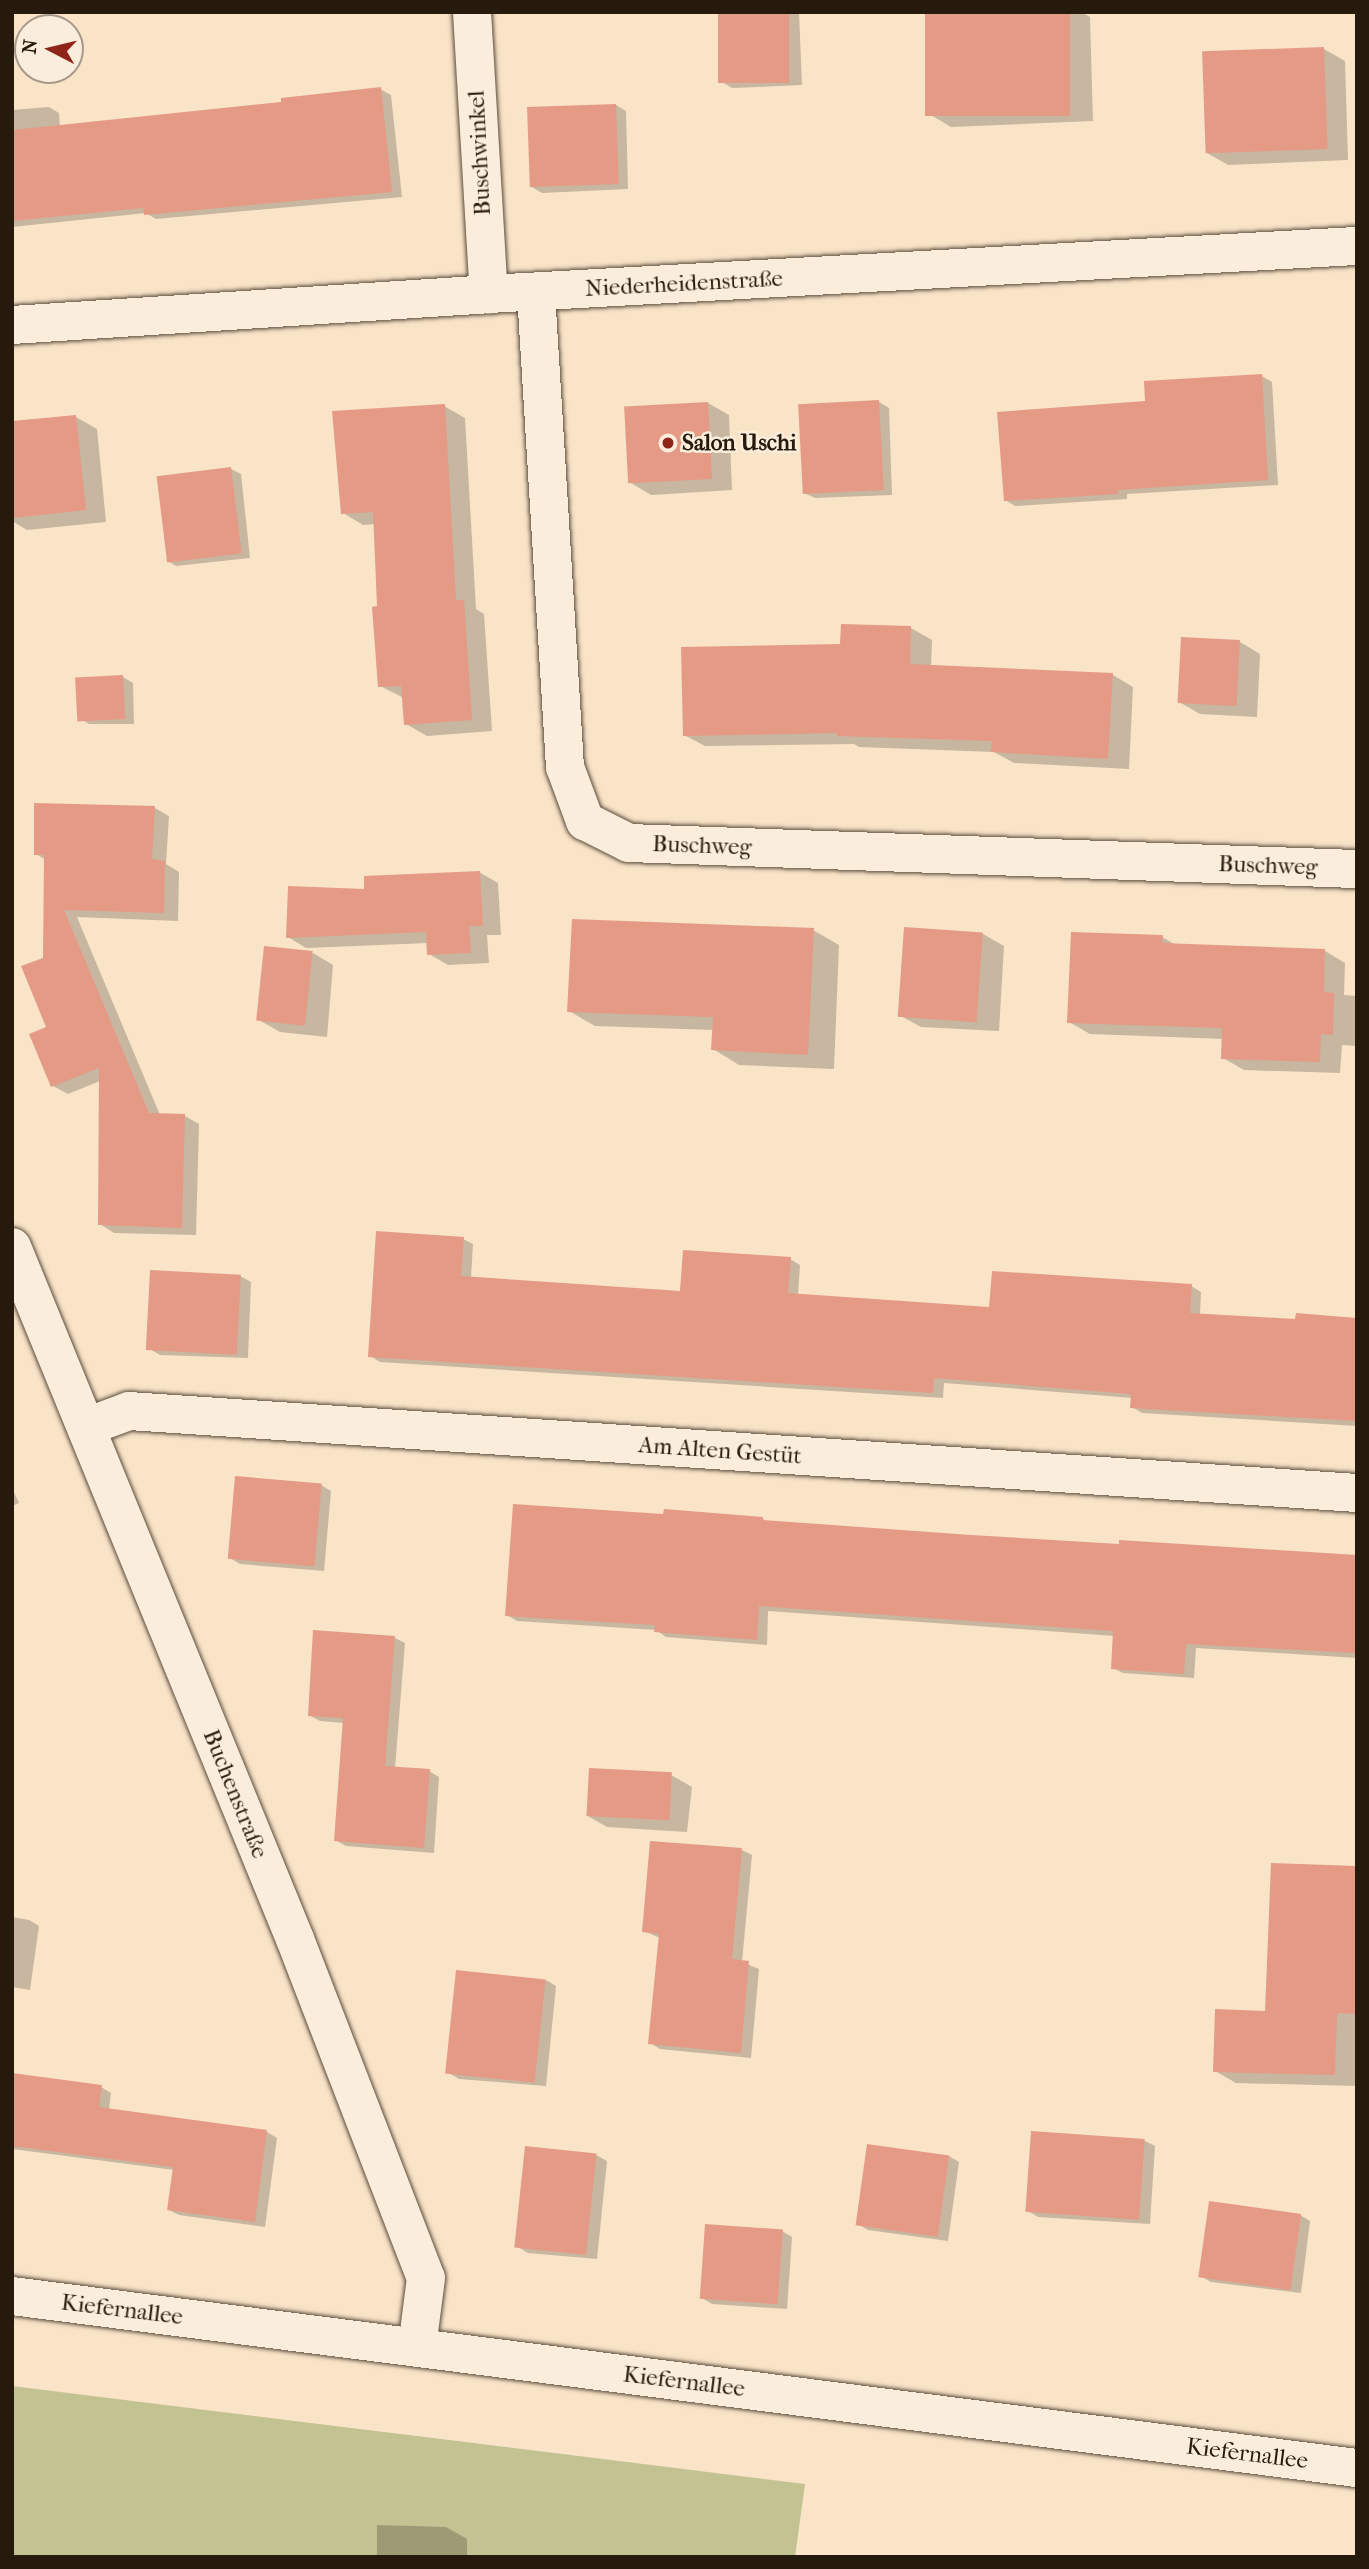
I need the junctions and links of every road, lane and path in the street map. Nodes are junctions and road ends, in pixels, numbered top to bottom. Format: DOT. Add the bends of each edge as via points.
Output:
graph roads {
  1 [pos="472,12"];
  2 [pos="1357,246"];
  3 [pos="536,293"];
  4 [pos="489,294"];
  5 [pos="12,325"];
  6 [pos="1357,869"];
  7 [pos="12,1247"];
  8 [pos="86,1427"];
  9 [pos="1357,1493"];
  10 [pos="12,2296"];
  11 [pos="418,2347"];
  12 [pos="1357,2468"];
  1 -- 4 [label="street, Buschwinkel"];
  2 -- 3 [label="street, Niederheidenstraße"];
  3 -- 4 [label="street, Niederheidenstraße"];
  3 -- 6 [label="street, Buschweg" via="565,767 585,821 629,843"];
  4 -- 5 [label="street, Niederheidenstraße"];
  7 -- 8 [label="street, Buchenstraße"];
  8 -- 9 [label="street, Am Alten Gestüt" via="129,1411"];
  8 -- 11 [label="street, Buchenstraße" via="295,1939 426,2278"];
  10 -- 11 [label="street, Kiefernallee"];
  11 -- 12 [label="street, Kiefernallee"];
}
